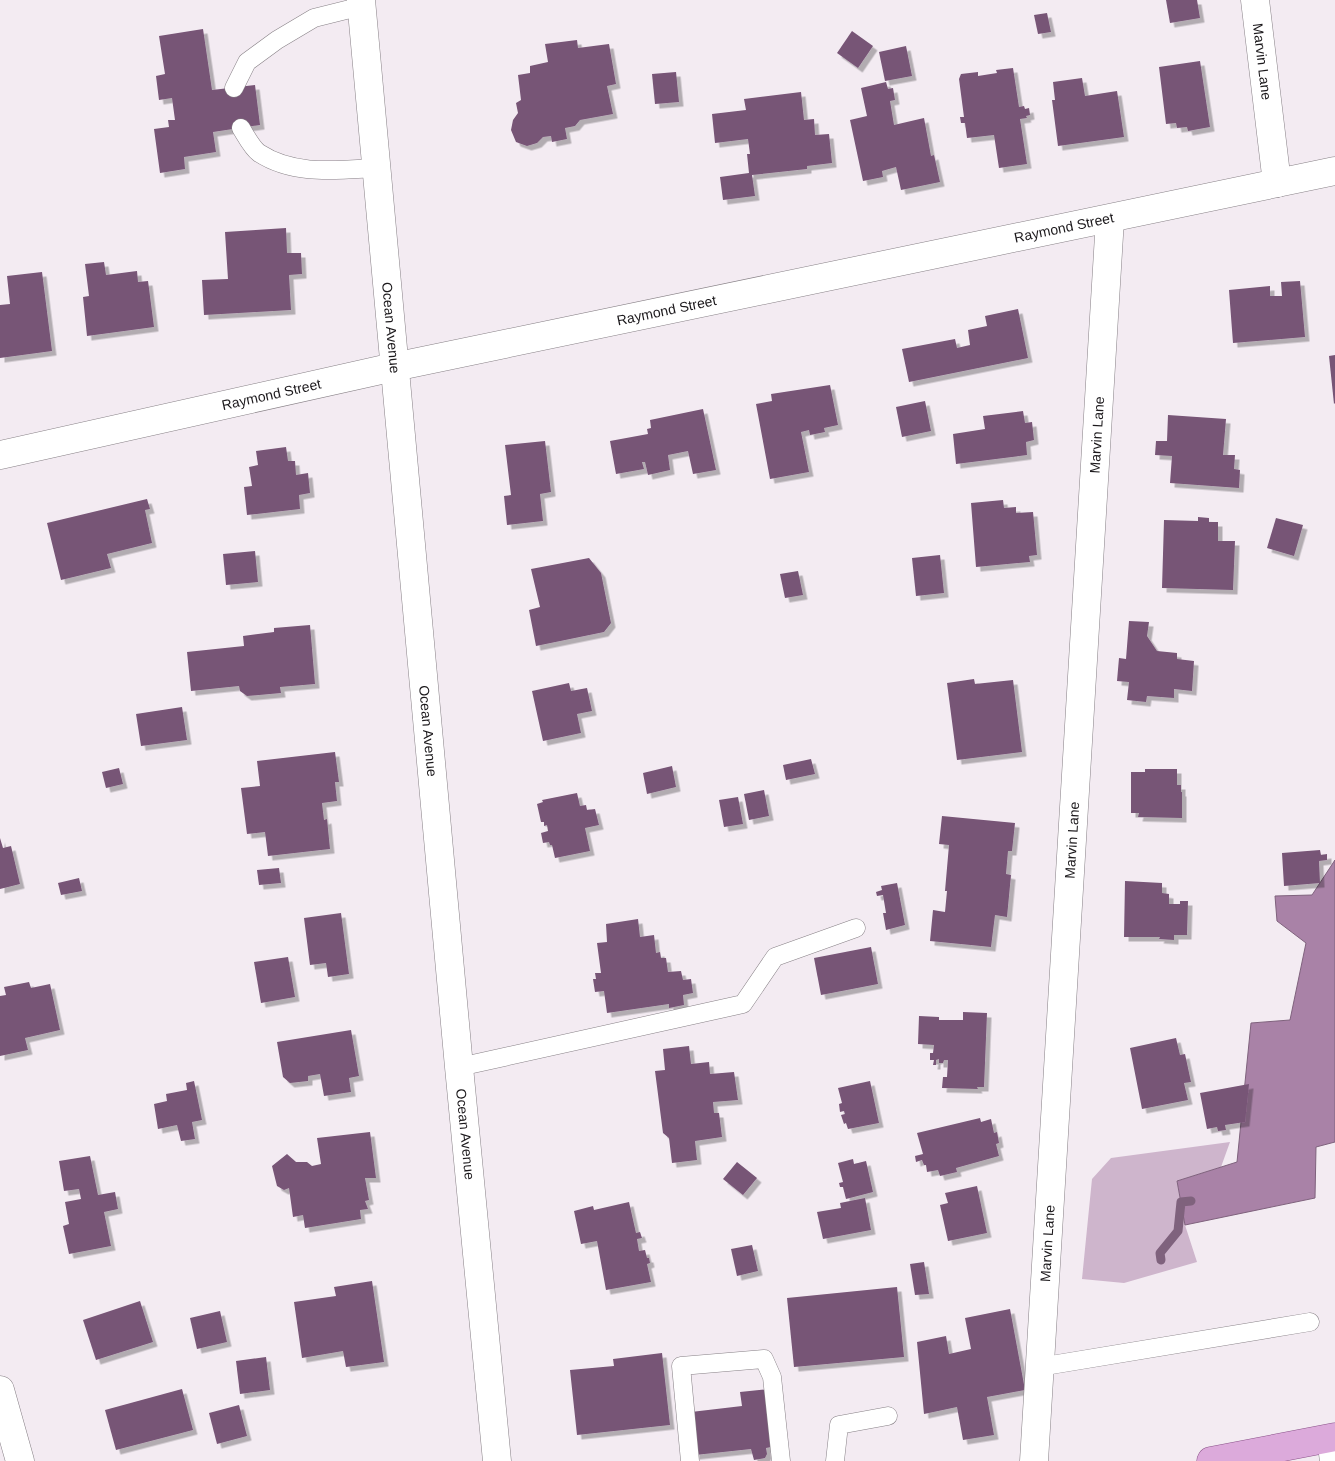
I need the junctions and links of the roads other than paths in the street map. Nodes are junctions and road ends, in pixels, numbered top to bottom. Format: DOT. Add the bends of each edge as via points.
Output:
graph roads {
  1 [pos="1255,0"];
  2 [pos="362,3"];
  3 [pos="234,88"];
  4 [pos="241,128"];
  5 [pos="377,168"];
  6 [pos="1335,171"];
  7 [pos="1277,183"];
  8 [pos="1110,219"];
  9 [pos="394,368"];
  10 [pos="0,455"];
  11 [pos="856,928"];
  12 [pos="459,1067"];
  13 [pos="1310,1322"];
  14 [pos="1039,1367"];
  15 [pos="0,1390"];
  16 [pos="888,1416"];
  17 [pos="1330,1446"];
  18 [pos="20,1461"];
  19 [pos="498,1461"];
  20 [pos="690,1461"];
  21 [pos="781,1461"];
  22 [pos="836,1461"];
  23 [pos="1034,1461"];
  24 [pos="1211,1461"];
  1 -- 7 [label="street, Marvin Lane"];
  2 -- 3 [label="lane" via="314,18 278,40 247,62"];
  2 -- 5 [label="street, Ocean Avenue"];
  4 -- 5 [label="lane" via="258,152 289,167 316,171"];
  5 -- 9 [label="street, Ocean Avenue"];
  6 -- 7 [label="street, Raymond Street"];
  7 -- 8 [label="street, Raymond Street"];
  8 -- 9 [label="street, Raymond Street"];
  8 -- 14 [label="street, Marvin Lane"];
  9 -- 10 [label="street, Raymond Street"];
  9 -- 12 [label="street, Ocean Avenue"];
  11 -- 12 [label="lane" via="775,957 743,1004"];
  12 -- 19 [label="street, Ocean Avenue"];
  13 -- 14 [label="lane"];
  14 -- 23 [label="street, Marvin Lane"];
  15 -- 18 [label="street"];
  16 -- 22 [label="lane" via="839,1425"];
  17 -- 24 [label="main road"];
  20 -- 21 [label="lane" via="682,1366 764,1359 772,1377"];
}
